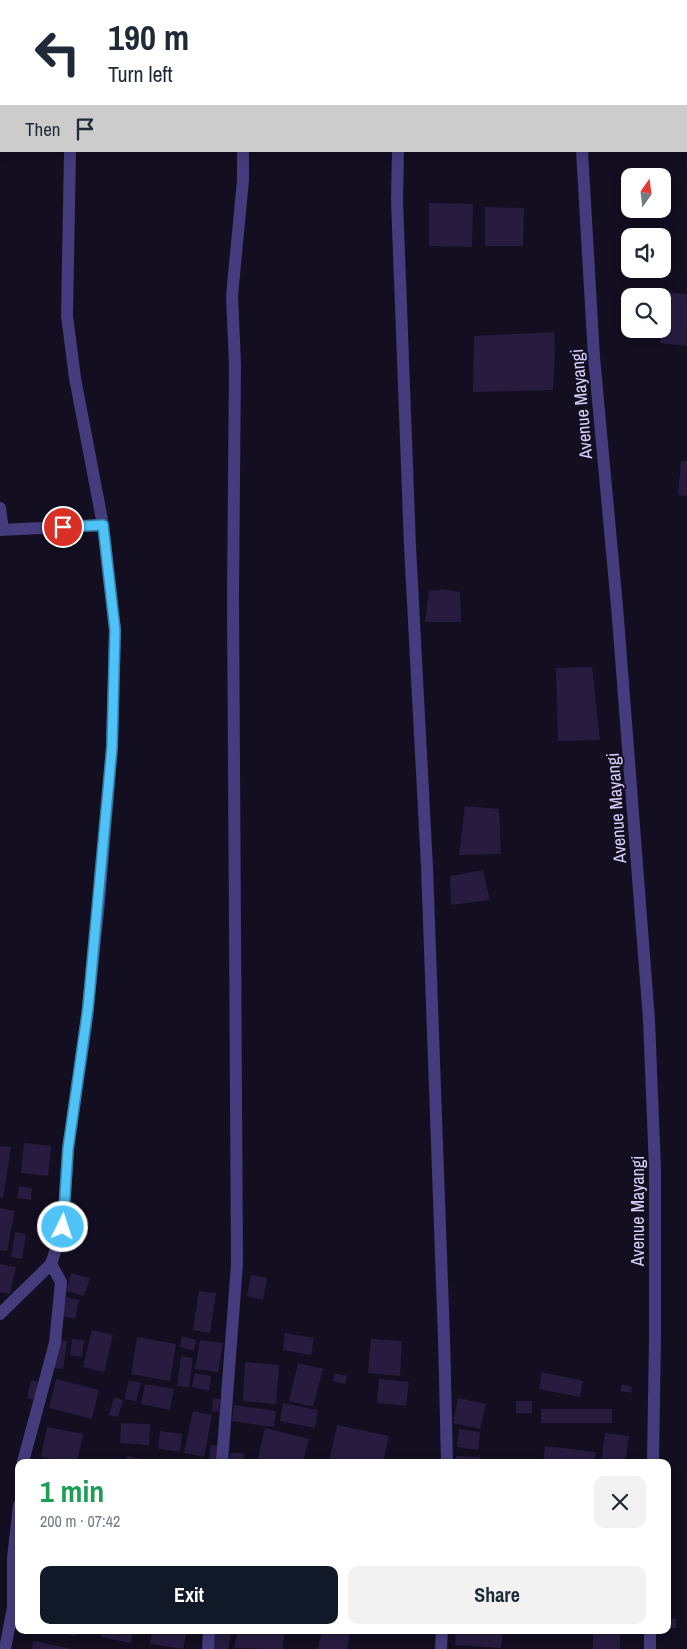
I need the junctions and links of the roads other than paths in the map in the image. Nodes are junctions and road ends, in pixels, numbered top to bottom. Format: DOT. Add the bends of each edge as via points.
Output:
graph roads {
  1 [pos="70,152"];
  2 [pos="243,152"];
  3 [pos="398,152"];
  4 [pos="582,152"];
  5 [pos="0,508"];
  6 [pos="103,525"];
  7 [pos="2,530"];
  8 [pos="51,1264"];
  9 [pos="0,1314"];
  10 [pos="24,1459"];
  11 [pos="222,1459"];
  12 [pos="447,1459"];
  13 [pos="653,1459"];
  14 [pos="15,1540"];
  15 [pos="209,1634"];
  16 [pos="442,1634"];
  17 [pos="650,1634"];
  18 [pos="5,1649"];
  19 [pos="208,1649"];
  20 [pos="441,1649"];
  21 [pos="650,1649"];
  1 -- 6 [label="street" via="67,316 75,378"];
  2 -- 11 [label="street" via="232,296 235,364 233,598 237,1264"];
  3 -- 12 [label="street" via="397,200 410,546 427,866"];
  4 -- 13 [label="street, Avenue Mayangi" via="594,357 649,1020 655,1169"];
  5 -- 7 [label="street"];
  6 -- 7 [label="street"];
  6 -- 8 [label="street" via="115,630 112,747 88,1007 68,1149 63,1227"];
  8 -- 9 [label="street"];
  8 -- 10 [label="street" via="61,1282 56,1343"];
  14 -- 18 [label="street" via="13,1608"];
  15 -- 19 [label="street"];
  16 -- 20 [label="street"];
  17 -- 21 [label="street"];
}
